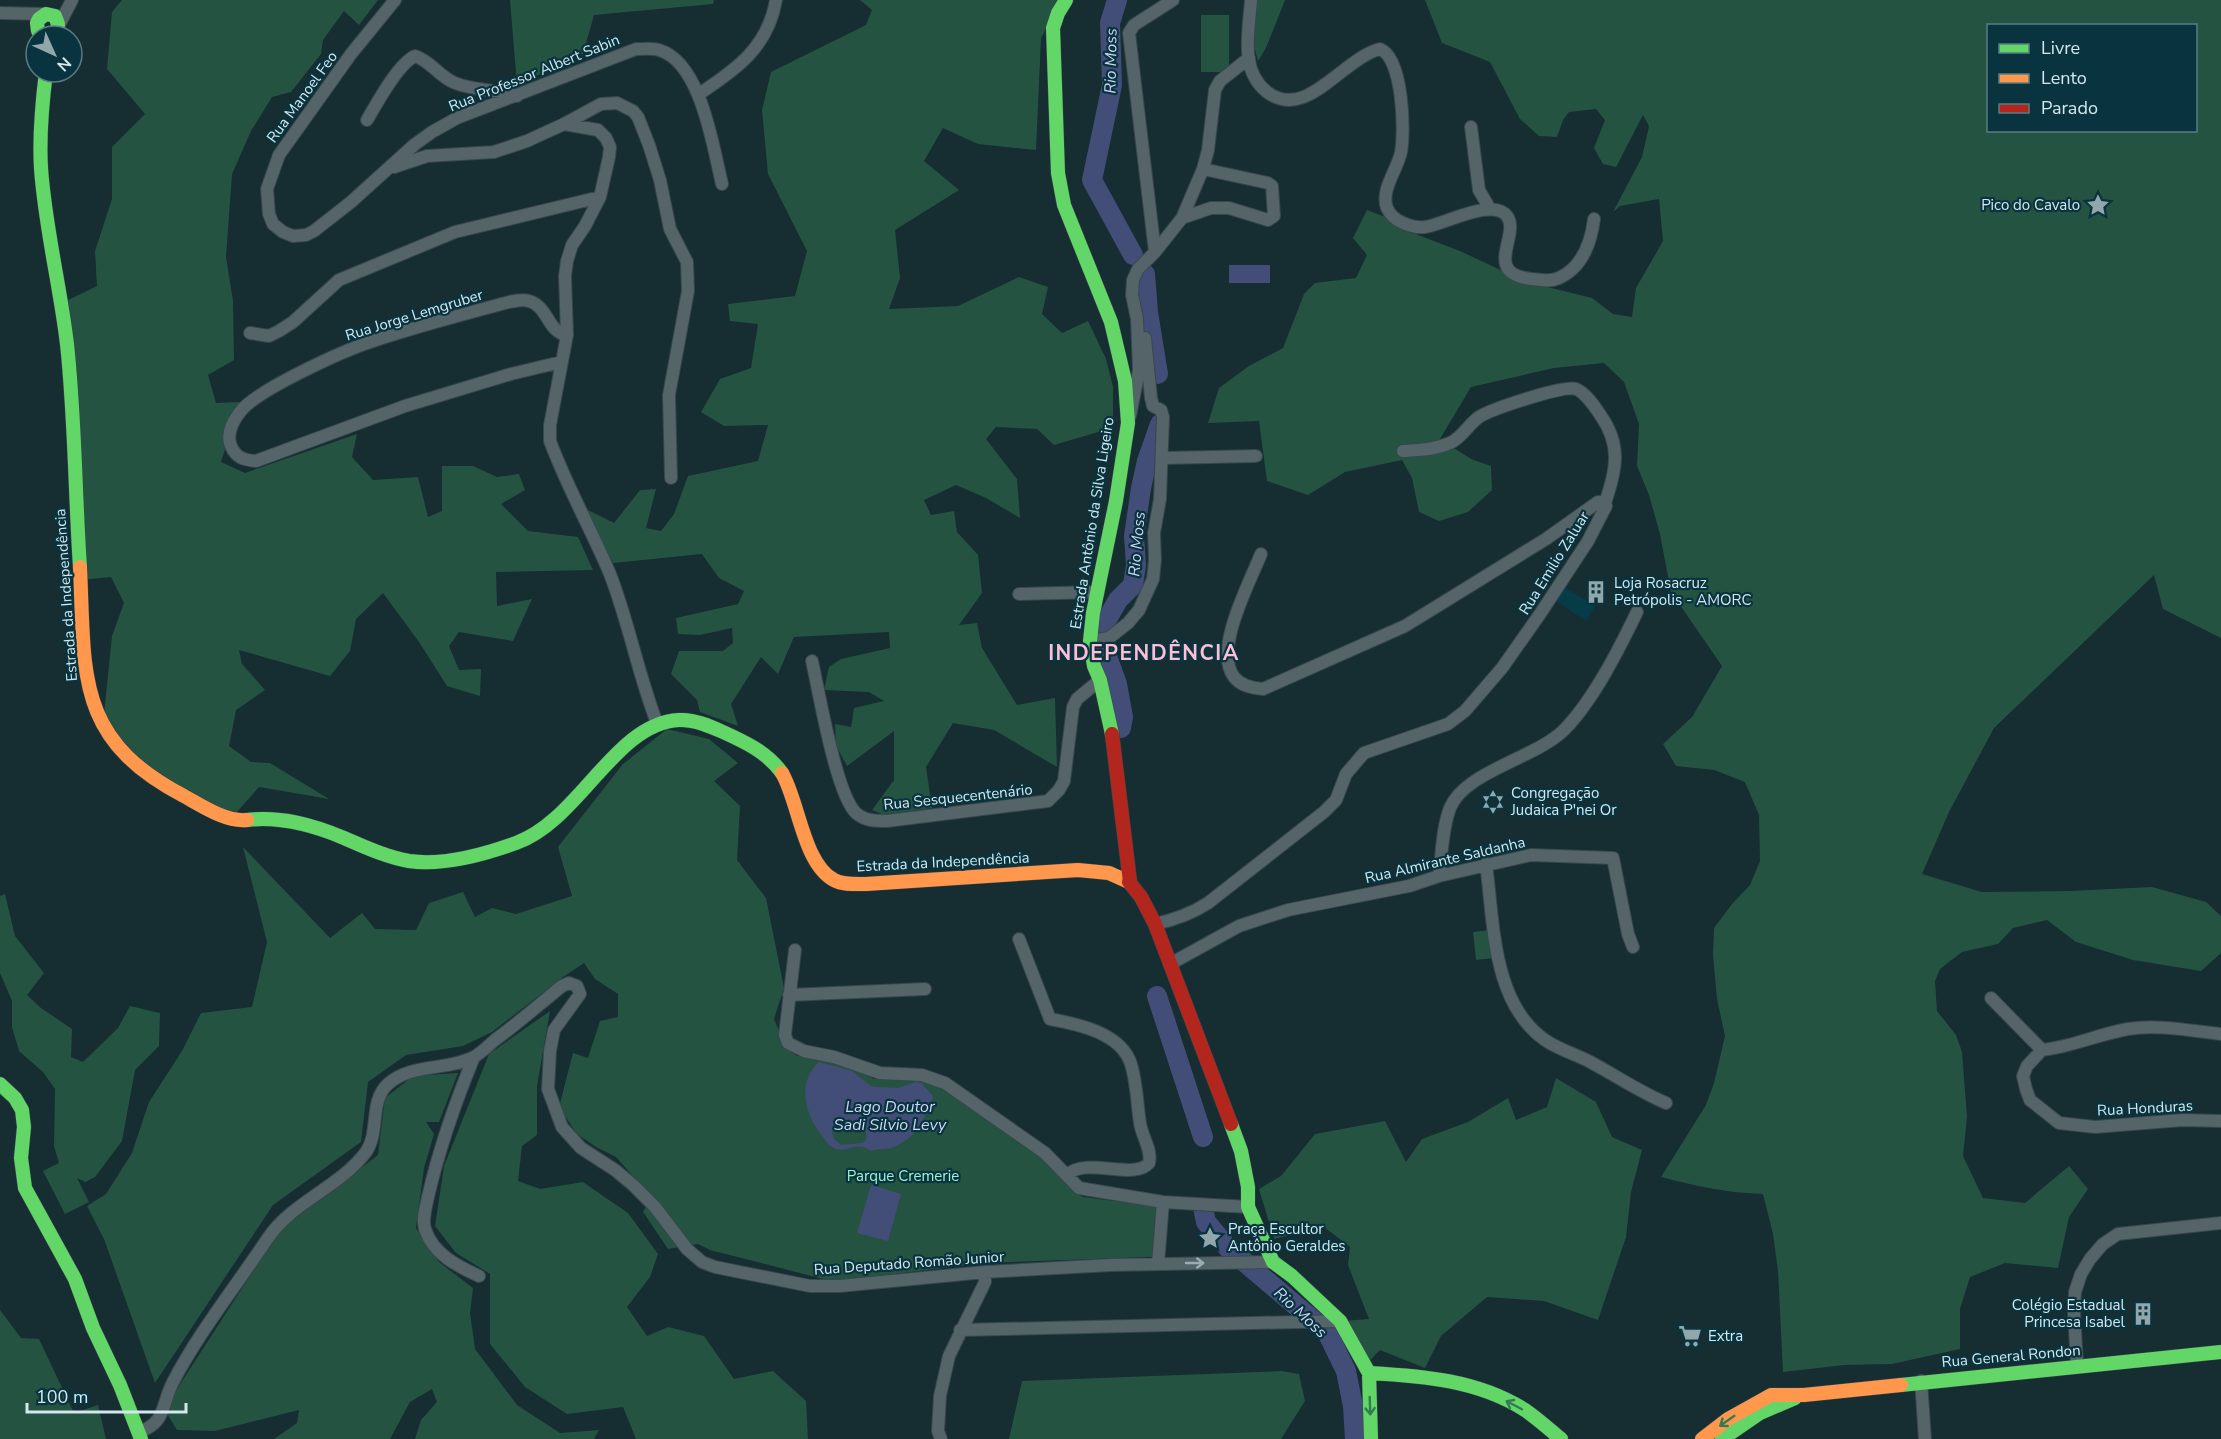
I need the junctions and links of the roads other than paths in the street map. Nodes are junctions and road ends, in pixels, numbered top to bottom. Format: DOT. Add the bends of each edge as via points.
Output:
graph roads {
  1 [pos="395,0"];
  2 [pos="776,0"];
  3 [pos="1066,0"];
  4 [pos="1173,0"];
  5 [pos="1251,0"];
  6 [pos="71,1"];
  7 [pos="6,13"];
  8 [pos="40,24"];
  9 [pos="48,24"];
  10 [pos="1249,58"];
  11 [pos="45,84"];
  12 [pos="699,94"];
  13 [pos="517,96"];
  14 [pos="367,120"];
  15 [pos="564,124"];
  16 [pos="1471,127"];
  17 [pos="390,168"];
  18 [pos="1203,169"];
  19 [pos="722,184"];
  20 [pos="600,197"];
  21 [pos="1490,209"];
  22 [pos="1182,218"];
  23 [pos="1594,219"];
  24 [pos="1155,252"];
  25 [pos="1137,319"];
  26 [pos="250,333"];
  27 [pos="567,335"];
  28 [pos="561,362"];
  29 [pos="1128,423"];
  30 [pos="1403,451"];
  31 [pos="1256,456"];
  32 [pos="1163,458"];
  33 [pos="671,478"];
  34 [pos="1605,503"];
  35 [pos="1261,554"];
  36 [pos="1098,592"];
  37 [pos="1019,594"];
  38 [pos="1637,612"];
  39 [pos="1090,641"];
  40 [pos="812,661"];
  41 [pos="1100,680"];
  42 [pos="657,723"];
  43 [pos="1486,864"];
  44 [pos="1439,876"];
  45 [pos="1130,882"];
  46 [pos="1155,924"];
  47 [pos="1019,939"];
  48 [pos="1633,947"];
  49 [pos="795,950"];
  50 [pos="1170,964"];
  51 [pos="925,989"];
  52 [pos="789,994"];
  53 [pos="1990,998"];
  54 [pos="2221,1034"];
  55 [pos="2043,1050"];
  56 [pos="474,1057"];
  57 [pos="0,1084"];
  58 [pos="1666,1103"];
  59 [pos="2221,1121"];
  60 [pos="1067,1176"];
  61 [pos="1163,1202"];
  62 [pos="1248,1207"];
  63 [pos="2221,1223"];
  64 [pos="1273,1262"];
  65 [pos="1158,1264"];
  66 [pos="985,1272"];
  67 [pos="479,1276"];
  68 [pos="1340,1321"];
  69 [pos="960,1330"];
  70 [pos="2221,1352"];
  71 [pos="2077,1365"];
  72 [pos="1369,1373"];
  73 [pos="1921,1381"];
  74 [pos="1804,1395"];
  75 [pos="140,1435"];
  76 [pos="941,1439"];
  77 [pos="1371,1439"];
  78 [pos="1561,1439"];
  79 [pos="1702,1439"];
  80 [pos="1722,1439"];
  81 [pos="1925,1439"];
  1 -- 17 [label="street, Rua Manoel Feo" via="279,155 267,189 268,214 283,231 306,236"];
  2 -- 12 [label="street" via="773,20 755,48 729,74"];
  3 -- 29 [label="street, Estrada Antônio da Silva Ligeiro" via="1053,28 1058,173 1064,205 1120,354"];
  4 -- 24 [label="street" via="1134,25 1129,33"];
  5 -- 10 [label="street"];
  6 -- 9 [label="street"];
  7 -- 8 [label="street"];
  10 -- 18 [label="street" via="1215,90"];
  10 -- 21 [label="street" via="1250,69 1260,86 1273,97 1286,101 1304,98 1357,59 1373,51 1385,51 1399,86 1402,138 1401,154 1385,200 1392,216 1423,228"];
  11 -- 42 [label="street, Estrada da Independência" via="41,165 69,360 83,643 95,708 106,731 126,757 160,784 234,820 309,825 395,860 445,861 494,850 542,831 566,811 627,745"];
  12 -- 13 [label="street, Rua Professor Albert Sabin" via="689,76 668,55 648,49 617,56"];
  12 -- 19 [label="street, Rua Professor Albert Sabin"];
  13 -- 14 [label="street" via="455,83 416,56 400,71"];
  13 -- 17 [label="street, Rua Professor Albert Sabin" via="479,108 432,132"];
  15 -- 17 [label="street" via="494,152 428,156"];
  15 -- 20 [label="street" via="598,130 606,138 609,157"];
  15 -- 33 [label="street" via="601,104 616,103 633,111 660,180 670,229 687,262 688,291 669,395"];
  16 -- 21 [label="street" via="1479,190"];
  18 -- 22 [label="street"];
  18 -- 22 [label="street" via="1268,183 1272,186 1274,216 1268,220 1229,208 1211,208"];
  20 -- 26 [label="street" via="455,232 339,280 293,322 269,336"];
  20 -- 27 [label="street" via="572,244 567,261"];
  21 -- 23 [label="street" via="1508,217 1504,255 1514,273 1526,279 1548,281 1570,273 1584,256"];
  22 -- 24 [label="street"];
  24 -- 25 [label="street" via="1133,280"];
  25 -- 29 [label="street" via="1138,386"];
  25 -- 32 [label="street" via="1144,325 1153,406 1161,410 1163,417"];
  27 -- 28 [label="street"];
  27 -- 28 [label="street, Rua Jorge Lemgruber" via="557,332 537,305 528,300 371,342 302,372 241,410 229,439 244,460 256,460 405,406"];
  28 -- 42 [label="street" via="550,441 610,575"];
  29 -- 36 [label="street, Estrada Antônio da Silva Ligeiro"];
  30 -- 34 [label="street" via="1431,450 1455,441 1479,417 1510,404 1567,388 1577,389 1607,424 1611,437 1616,467"];
  31 -- 32 [label="street"];
  32 -- 39 [label="street" via="1153,579 1139,610 1128,623 1108,638"];
  34 -- 35 [label="street, Rua Emilio Zaluar" via="1598,502 1546,539 1405,626 1263,689 1248,687 1234,678 1228,665 1228,645 1237,613"];
  34 -- 46 [label="street, Rua Emilio Zaluar" via="1588,541 1540,614 1465,711 1448,724 1364,753 1346,774 1336,800 1324,812 1209,903 1177,919"];
  36 -- 37 [label="street"];
  36 -- 39 [label="street, Estrada Antônio da Silva Ligeiro"];
  38 -- 44 [label="street" via="1581,710 1565,730 1458,795 1446,824"];
  39 -- 41 [label="street, Estrada Antônio da Silva Ligeiro"];
  40 -- 41 [label="street, Rua Sesquecentenário" via="840,784 854,812 887,821 1048,801 1064,781 1073,707"];
  41 -- 45 [label="street, Estrada Antônio da Silva Ligeiro" via="1110,719"];
  42 -- 45 [label="street, Estrada da Independência" via="698,723 772,759 793,796 814,858 823,873 835,880 866,884 1102,870 1117,873"];
  43 -- 44 [label="street, Rua Almirante Saldanha"];
  43 -- 48 [label="street, Rua Almirante Saldanha" via="1531,855 1613,858"];
  43 -- 58 [label="street" via="1505,989 1524,1021 1546,1041"];
  44 -- 50 [label="street, Rua Almirante Saldanha" via="1409,886 1263,916"];
  45 -- 46 [label="street"];
  46 -- 50 [label="street"];
  47 -- 60 [label="street" via="1050,1019 1095,1031 1119,1046 1131,1062 1137,1088 1140,1126 1150,1153 1149,1163 1140,1169 1080,1168"];
  49 -- 52 [label="street"];
  50 -- 62 [label="street" via="1241,1151"];
  51 -- 52 [label="street"];
  52 -- 60 [label="street" via="785,1035 792,1047 880,1073 922,1075 945,1083 1045,1153"];
  53 -- 55 [label="street"];
  54 -- 55 [label="street" via="2132,1029"];
  55 -- 59 [label="street, Rua Honduras" via="2023,1076 2030,1100 2059,1123 2095,1127"];
  56 -- 66 [label="street, Rua Deputado Romão Junior" via="562,986 573,984 580,994 554,1030 548,1070 548,1089 562,1128 581,1148 633,1185 702,1262 810,1286"];
  56 -- 67 [label="street" via="454,1105 431,1183 424,1226 436,1247 452,1263"];
  56 -- 75 [label="street, Rua Deputado Romão Junior" via="406,1074 387,1085 381,1092 371,1144 365,1154 273,1231 191,1349 156,1423"];
  57 -- 75 [label="street" via="22,1110 25,1188 75,1279"];
  60 -- 61 [label="street" via="1086,1190"];
  61 -- 62 [label="street"];
  61 -- 65 [label="street"];
  62 -- 64 [label="street"];
  63 -- 71 [label="street" via="2118,1234 2103,1244 2081,1274 2075,1292"];
  65 -- 64 [label="street, Rua Deputado Romão Junior, one-way"];
  64 -- 68 [label="street"];
  65 -- 66 [label="street, Rua Deputado Romão Junior"];
  66 -- 69 [label="street" via="985,1282"];
  68 -- 69 [label="street"];
  68 -- 72 [label="street"];
  69 -- 76 [label="street" via="943,1376 938,1431"];
  70 -- 71 [label="street, Rua General Rondon"];
  71 -- 73 [label="street, Rua General Rondon"];
  72 -- 77 [label="street, one-way"];
  78 -- 72 [label="street, one-way" via="1522,1408 1477,1388 1419,1375"];
  73 -- 74 [label="street, Rua General Rondon"];
  73 -- 81 [label="street"];
  74 -- 79 [label="street, Rua General Rondon, one-way" via="1771,1395"];
  74 -- 80 [label="street, Rua General Rondon" via="1760,1413"];
}
